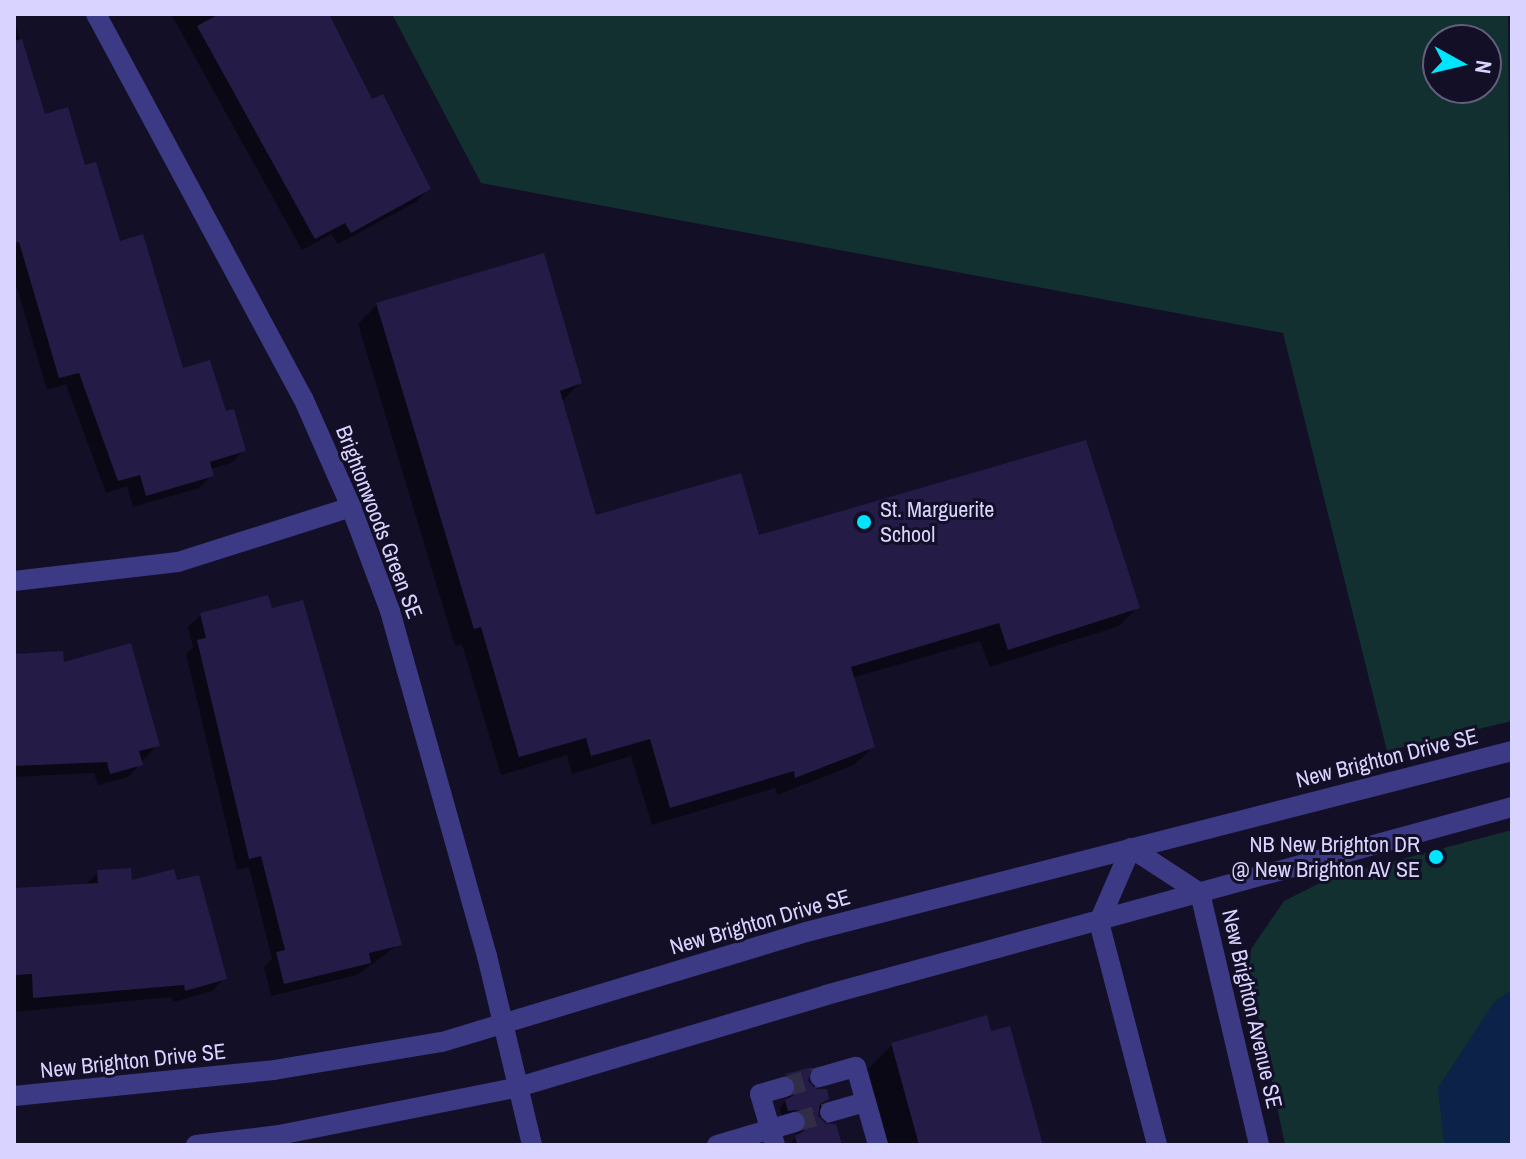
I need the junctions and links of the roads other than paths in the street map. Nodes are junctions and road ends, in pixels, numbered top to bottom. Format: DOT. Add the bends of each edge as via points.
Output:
graph roads {
  1 [pos="96,14"];
  2 [pos="351,507"];
  3 [pos="14,581"];
  4 [pos="1512,751"];
  5 [pos="1512,807"];
  6 [pos="1131,848"];
  7 [pos="1200,893"];
  8 [pos="1099,922"];
  9 [pos="502,1023"];
  10 [pos="820,1077"];
  11 [pos="784,1087"];
  12 [pos="515,1088"];
  13 [pos="14,1096"];
  14 [pos="866,1102"];
  15 [pos="830,1112"];
  16 [pos="795,1122"];
  17 [pos="772,1137"];
  18 [pos="196,1145"];
  19 [pos="532,1145"];
  20 [pos="717,1145"];
  21 [pos="878,1145"];
  22 [pos="1157,1145"];
  23 [pos="1259,1145"];
  1 -- 2 [label="street, Brightonwoods Green SE" via="303,398"];
  2 -- 3 [label="street" via="178,562"];
  2 -- 9 [label="street, Brightonwoods Green SE" via="390,611"];
  4 -- 6 [label="street, New Brighton Drive SE"];
  5 -- 7 [label="street"];
  6 -- 7 [label="street, New Brighton Avenue SE"];
  6 -- 8 [label="street"];
  6 -- 9 [label="street, New Brighton Drive SE" via="806,932"];
  7 -- 8 [label="street"];
  7 -- 23 [label="street, New Brighton Avenue SE"];
  8 -- 12 [label="street" via="826,995"];
  8 -- 22 [label="street"];
  9 -- 12 [label="street, Brightonwoods Green SE"];
  9 -- 13 [label="street, New Brighton Drive SE" via="442,1042 274,1070"];
  10 -- 14 [label="street" via="856,1067"];
  11 -- 17 [label="street" via="760,1094"];
  12 -- 18 [label="street" via="279,1135"];
  12 -- 19 [label="street, Brightonwoods Green SE"];
  14 -- 15 [label="street"];
  14 -- 21 [label="street"];
  16 -- 17 [label="street"];
  17 -- 20 [label="street"];
}
